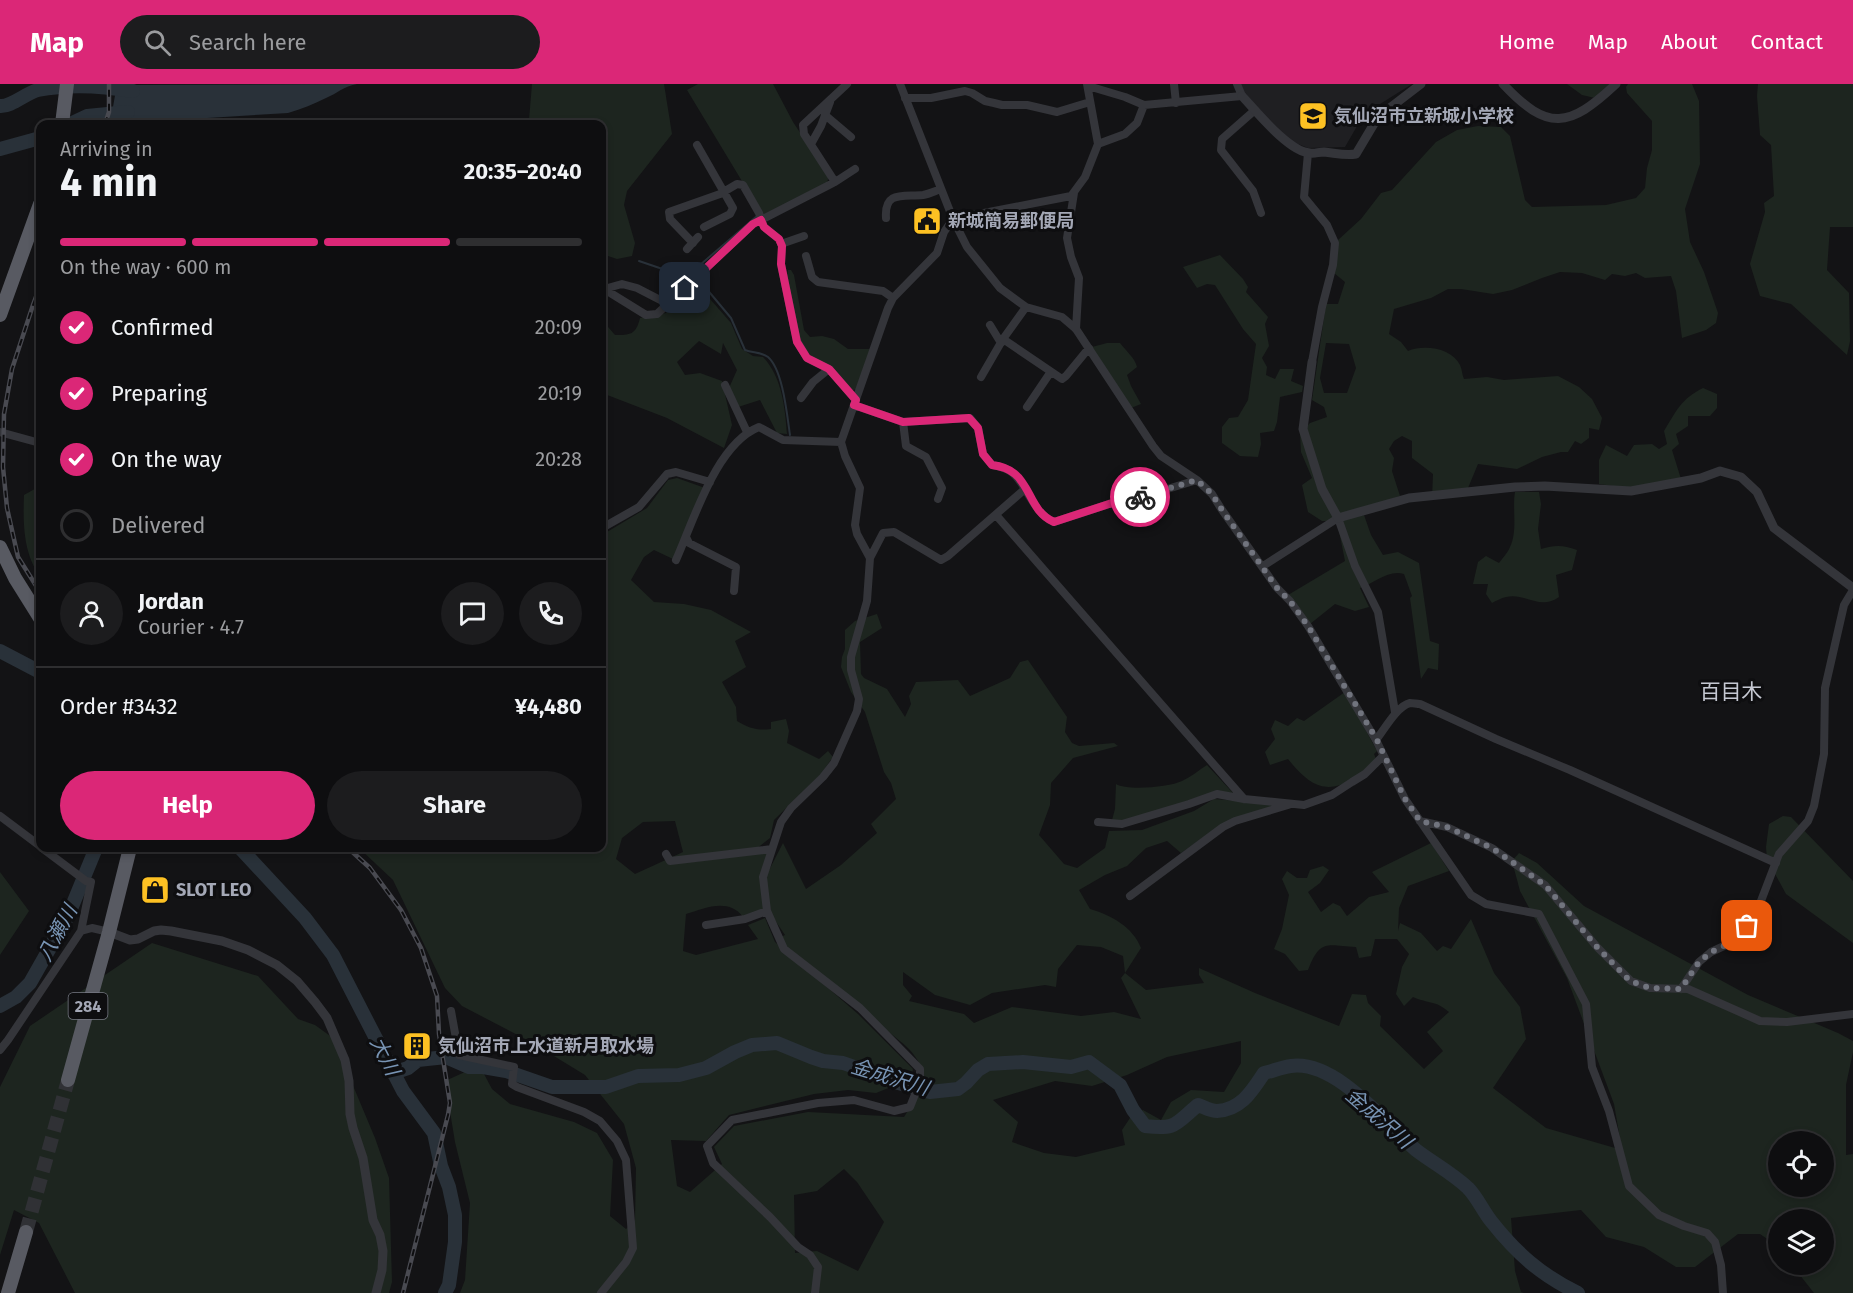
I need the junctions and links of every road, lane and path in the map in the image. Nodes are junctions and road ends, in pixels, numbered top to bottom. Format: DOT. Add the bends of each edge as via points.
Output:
graph roads {
  1 [pos="67,84"];
  2 [pos="847,84"];
  3 [pos="900,84"];
  4 [pos="1174,84"];
  5 [pos="1238,84"];
  6 [pos="1421,84"];
  7 [pos="1503,84"];
  8 [pos="1616,84"];
  9 [pos="1087,85"];
  10 [pos="966,88"];
  11 [pos="1242,96"];
  12 [pos="905,98"];
  13 [pos="831,99"];
  14 [pos="1090,102"];
  15 [pos="1176,103"];
  16 [pos="1144,105"];
  17 [pos="1255,110"];
  18 [pos="825,115"];
  19 [pos="62,120"];
  20 [pos="851,137"];
  21 [pos="811,144"];
  22 [pos="1098,144"];
  23 [pos="697,145"];
  24 [pos="1308,153"];
  25 [pos="855,169"];
  26 [pos="834,182"];
  27 [pos="941,189"];
  28 [pos="723,191"];
  29 [pos="1074,191"];
  30 [pos="1262,213"];
  31 [pos="36,215"];
  32 [pos="886,218"];
  33 [pos="953,219"];
  34 [pos="761,220"];
  35 [pos="704,227"];
  36 [pos="804,236"];
  37 [pos="693,243"];
  38 [pos="781,244"];
  39 [pos="806,256"];
  40 [pos="606,289"];
  41 [pos="606,290"];
  42 [pos="893,298"];
  43 [pos="668,304"];
  44 [pos="1026,307"];
  45 [pos="0,315"];
  46 [pos="990,325"];
  47 [pos="1076,328"];
  48 [pos="1002,341"];
  49 [pos="1089,348"];
  50 [pos="1312,362"];
  51 [pos="829,369"];
  52 [pos="1050,373"];
  53 [pos="981,377"];
  54 [pos="725,385"];
  55 [pos="801,398"];
  56 [pos="855,403"];
  57 [pos="1027,407"];
  58 [pos="903,422"];
  59 [pos="0,432"];
  60 [pos="747,432"];
  61 [pos="36,442"];
  62 [pos="841,442"];
  63 [pos="1197,480"];
  64 [pos="710,482"];
  65 [pos="1025,489"];
  66 [pos="938,500"];
  67 [pos="996,515"];
  68 [pos="1338,518"];
  69 [pos="606,526"];
  70 [pos="687,537"];
  71 [pos="0,547"];
  72 [pos="870,558"];
  73 [pos="676,560"];
  74 [pos="1263,566"];
  75 [pos="1853,589"];
  76 [pos="734,591"];
  77 [pos="36,612"];
  78 [pos="1395,712"];
  79 [pos="1377,740"];
  80 [pos="1383,756"];
  81 [pos="1244,799"];
  82 [pos="1292,804"];
  83 [pos="0,816"];
  84 [pos="1420,821"];
  85 [pos="1098,822"];
  86 [pos="36,843"];
  87 [pos="772,849"];
  88 [pos="48,852"];
  89 [pos="129,852"];
  90 [pos="666,854"];
  91 [pos="1776,863"];
  92 [pos="1130,896"];
  93 [pos="767,911"];
  94 [pos="706,926"];
  95 [pos="81,932"];
  96 [pos="109,932"];
  97 [pos="1681,989"];
  98 [pos="451,1011"];
  99 [pos="1853,1014"];
  100 [pos="0,1050"];
  101 [pos="68,1080"];
  102 [pos="26,1232"];
  103 [pos="8,1293"];
  104 [pos="376,1293"];
  105 [pos="601,1293"];
  106 [pos="815,1293"];
  107 [pos="1723,1293"];
  1 -- 19 [label="highway"];
  2 -- 13 [label="street"];
  3 -- 12 [label="street"];
  4 -- 15 [label="street"];
  5 -- 11 [label="street"];
  6 -- 24 [label="street" via="1378,117 1356,154"];
  7 -- 8 [label="street" via="1541,116 1554,119 1583,111"];
  9 -- 14 [label="street"];
  9 -- 16 [label="street"];
  10 -- 12 [label="street" via="931,98"];
  10 -- 14 [label="street" via="993,104 1027,105 1058,112"];
  11 -- 15 [label="street"];
  11 -- 17 [label="street"];
  12 -- 27 [label="street"];
  13 -- 18 [label="street"];
  13 -- 21 [label="street" via="803,124"];
  14 -- 22 [label="street"];
  15 -- 16 [label="street"];
  16 -- 22 [label="street" via="1137,123 1125,134"];
  17 -- 24 [label="street" via="1288,143"];
  17 -- 30 [label="street" via="1222,139 1221,150 1253,191"];
  18 -- 20 [label="street"];
  18 -- 21 [label="street"];
  21 -- 26 [label="street"];
  22 -- 29 [label="street"];
  23 -- 28 [label="street"];
  24 -- 50 [label="street" via="1304,197 1327,225 1335,243"];
  25 -- 26 [label="street"];
  26 -- 34 [label="street"];
  27 -- 32 [label="street" via="926,195 899,195 885,206"];
  27 -- 33 [label="street"];
  28 -- 34 [label="street" via="743,185"];
  28 -- 35 [label="street" via="733,212"];
  28 -- 37 [label="street" via="669,212 670,219"];
  29 -- 33 [label="street" via="1071,196"];
  29 -- 47 [label="street" via="1067,238 1079,278"];
  31 -- 45 [label="highway"];
  33 -- 42 [label="street" via="937,253"];
  33 -- 44 [label="street" via="967,248 1000,288"];
  34 -- 38 [label="street"];
  34 -- 43 [label="street"];
  36 -- 38 [label="street"];
  38 -- 51 [label="street" via="781,264 797,342 807,358"];
  39 -- 42 [label="street" via="812,277 818,282 883,291"];
  40 -- 43 [label="street" via="622,285 638,288"];
  41 -- 43 [label="street" via="646,315 657,314"];
  42 -- 56 [label="street"];
  44 -- 47 [label="street" via="1062,317"];
  44 -- 48 [label="street"];
  46 -- 48 [label="street"];
  47 -- 49 [label="street"];
  48 -- 52 [label="street"];
  48 -- 53 [label="street"];
  49 -- 52 [label="street" via="1062,379"];
  49 -- 63 [label="street" via="1161,456"];
  50 -- 68 [label="street" via="1303,429 1322,489"];
  51 -- 55 [label="street"];
  51 -- 56 [label="street"];
  52 -- 57 [label="street"];
  54 -- 60 [label="street"];
  56 -- 58 [label="street"];
  56 -- 62 [label="street"];
  58 -- 65 [label="street" via="969,418 978,428 983,454 992,465 1016,474"];
  58 -- 66 [label="street" via="906,446 926,457 942,488"];
  59 -- 61 [label="street"];
  60 -- 62 [label="street" via="759,427 783,440"];
  60 -- 64 [label="street"];
  62 -- 72 [label="street" via="860,488 855,525"];
  63 -- 65 [label="street" via="1054,522 1038,510"];
  63 -- 74 [label="street" via="1212,494"];
  64 -- 69 [label="street" via="676,472 667,474 639,507"];
  64 -- 70 [label="street"];
  65 -- 67 [label="street"];
  67 -- 72 [label="street" via="941,560 894,532 883,533"];
  67 -- 81 [label="street"];
  68 -- 74 [label="street"];
  68 -- 75 [label="street" via="1409,498 1535,486 1631,491 1720,471 1741,477 1757,492 1774,528"];
  68 -- 78 [label="street" via="1355,566 1378,612"];
  70 -- 73 [label="street"];
  70 -- 76 [label="street" via="689,543 736,567"];
  71 -- 77 [label="highway"];
  72 -- 87 [label="street" via="867,601 850,657 859,699 857,711 834,763 791,808 781,822"];
  74 -- 79 [label="street" via="1308,626"];
  75 -- 91 [label="street" via="1844,605 1825,688 1824,754 1814,806 1808,821 1779,854"];
  78 -- 79 [label="street"];
  78 -- 91 [label="street" via="1408,703 1420,704"];
  79 -- 80 [label="street"];
  80 -- 82 [label="street" via="1365,774 1332,795 1305,805"];
  80 -- 84 [label="street"];
  81 -- 82 [label="street"];
  81 -- 85 [label="street" via="1217,794 1122,824"];
  82 -- 92 [label="street" via="1223,827"];
  83 -- 86 [label="street"];
  84 -- 97 [label="street" via="1447,827 1492,848 1545,885 1630,981 1650,988"];
  84 -- 107 [label="street" via="1471,895 1486,904 1539,914 1586,1004 1592,1067 1609,1111 1629,1186 1659,1215 1707,1233 1715,1242"];
  87 -- 90 [label="street" via="670,861"];
  87 -- 93 [label="street" via="764,877"];
  88 -- 95 [label="street" via="91,882"];
  89 -- 96 [label="highway, 284"];
  91 -- 97 [label="street" via="1756,914 1739,939 1699,962"];
  93 -- 94 [label="street"];
  93 -- 106 [label="street" via="784,948 860,1008 920,1069 920,1082 910,1107 894,1111 854,1100 818,1102 732,1120 707,1146 713,1163 810,1255 818,1268"];
  95 -- 96 [label="street" via="93,928"];
  95 -- 100 [label="street"];
  96 -- 101 [label="highway, 284"];
  96 -- 104 [label="street" via="130,940 171,931 248,950 297,981 327,1018 345,1060 350,1114 367,1174 373,1220 380,1235 382,1270"];
  97 -- 99 [label="street" via="1760,1021 1787,1022"];
  98 -- 105 [label="street" via="459,1055 514,1067 513,1084 517,1087 584,1112 600,1121 617,1141 626,1160 633,1248"];
  102 -- 103 [label="highway"];
}
